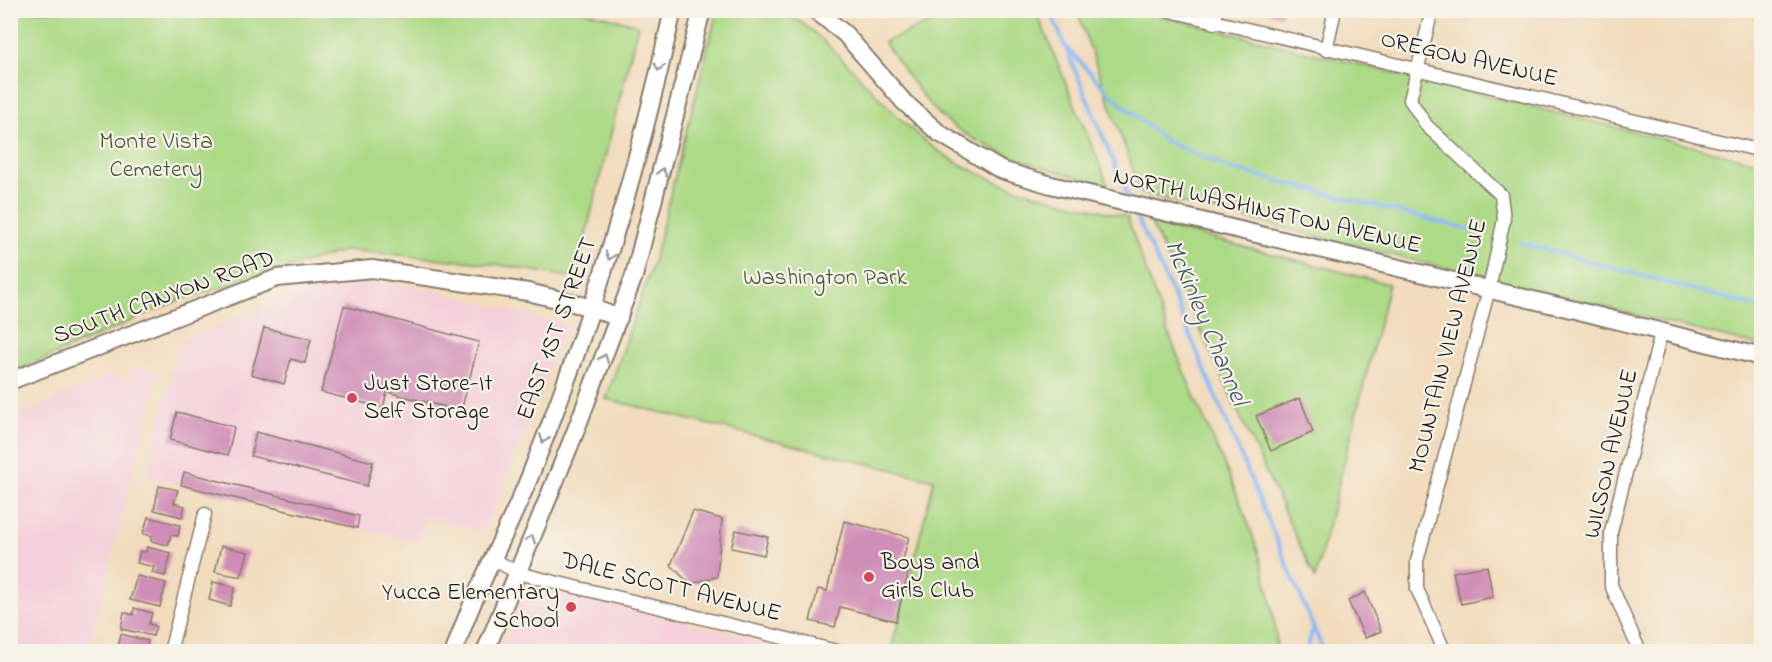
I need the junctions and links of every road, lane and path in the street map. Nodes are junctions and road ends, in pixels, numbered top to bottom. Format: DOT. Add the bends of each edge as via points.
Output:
graph roads {
  1 [pos="673,10"];
  2 [pos="702,10"];
  3 [pos="815,10"];
  4 [pos="1166,10"];
  5 [pos="1335,10"];
  6 [pos="1432,10"];
  7 [pos="1215,17"];
  8 [pos="1326,50"];
  9 [pos="1418,69"];
  10 [pos="1761,151"];
  11 [pos="1489,289"];
  12 [pos="593,309"];
  13 [pos="619,318"];
  14 [pos="1661,333"];
  15 [pos="1761,357"];
  16 [pos="10,381"];
  17 [pos="205,514"];
  18 [pos="493,559"];
  19 [pos="518,573"];
  20 [pos="170,651"];
  21 [pos="454,651"];
  22 [pos="485,651"];
  23 [pos="841,651"];
  24 [pos="1445,651"];
  25 [pos="1640,651"];
  1 -- 12 [label="main road, EAST 1ST STREET, one-way" via="624,209"];
  13 -- 2 [label="main road, one-way" via="653,208"];
  3 -- 11 [label="main road, NORTH WASHINGTON AVENUE" via="845,34 904,102 939,133 1002,170"];
  4 -- 7 [label="street, OREGON AVENUE"];
  5 -- 8 [label="street"];
  6 -- 9 [label="street, MOUNTAIN VIEW AVENUE"];
  7 -- 8 [label="street, OREGON AVENUE"];
  8 -- 9 [label="street, OREGON AVENUE"];
  9 -- 10 [label="street, OREGON AVENUE"];
  9 -- 11 [label="street, MOUNTAIN VIEW AVENUE" via="1410,100 1427,126 1501,195 1504,219"];
  11 -- 14 [label="main road, NORTH WASHINGTON AVENUE"];
  11 -- 24 [label="street, MOUNTAIN VIEW AVENUE" via="1417,561 1417,589"];
  12 -- 13 [label="main road, SOUTH CANYON ROAD"];
  12 -- 16 [label="main road, SOUTH CANYON ROAD" via="528,292 372,269 276,278"];
  12 -- 18 [label="main road, EAST 1ST STREET, one-way"];
  19 -- 13 [label="main road, one-way"];
  14 -- 15 [label="main road, NORTH WASHINGTON AVENUE"];
  14 -- 25 [label="street, WILSON AVENUE" via="1611,532 1611,585"];
  17 -- 20 [label="street"];
  18 -- 19 [label="street, DALE SCOTT AVENUE"];
  18 -- 21 [label="main road, EAST 1ST STREET"];
  19 -- 22 [label="main road"];
  19 -- 23 [label="street, DALE SCOTT AVENUE"];
}
